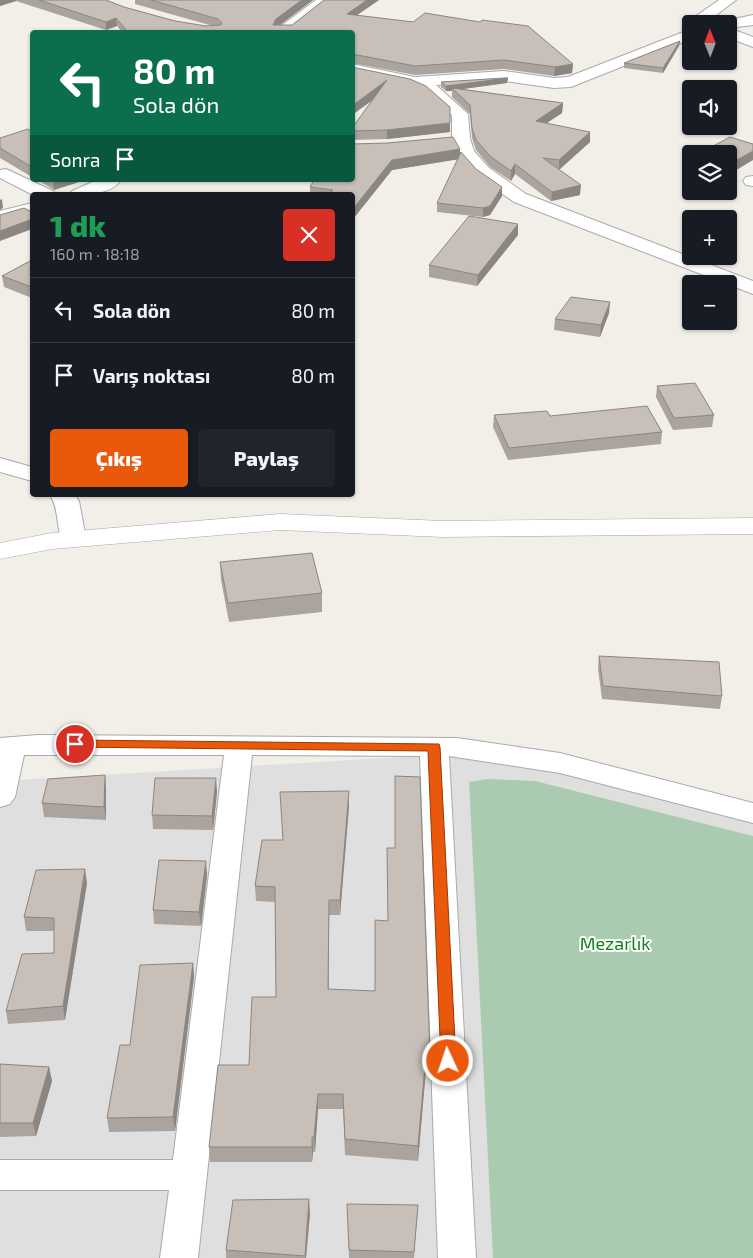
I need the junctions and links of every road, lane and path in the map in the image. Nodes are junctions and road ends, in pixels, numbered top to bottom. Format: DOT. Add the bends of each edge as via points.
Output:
graph roads {
  1 [pos="326,0"];
  2 [pos="729,0"];
  3 [pos="706,15"];
  4 [pos="753,20"];
  5 [pos="738,22"];
  6 [pos="285,30"];
  7 [pos="738,36"];
  8 [pos="682,38"];
  9 [pos="753,42"];
  10 [pos="355,70"];
  11 [pos="414,82"];
  12 [pos="461,138"];
  13 [pos="443,140"];
  14 [pos="6,174"];
  15 [pos="107,182"];
  16 [pos="41,192"];
  17 [pos="85,192"];
  18 [pos="30,210"];
  19 [pos="0,217"];
  20 [pos="753,288"];
  21 [pos="0,465"];
  22 [pos="30,473"];
  23 [pos="64,497"];
  24 [pos="753,526"];
  25 [pos="74,539"];
  26 [pos="0,551"];
  27 [pos="239,745"];
  28 [pos="6,747"];
  29 [pos="434,747"];
  30 [pos="0,797"];
  31 [pos="753,813"];
  32 [pos="0,1174"];
  33 [pos="188,1175"];
  34 [pos="179,1258"];
  35 [pos="457,1258"];
  1 -- 6 [label="street"];
  2 -- 3 [label="street"];
  4 -- 5 [label="street"];
  7 -- 9 [label="street"];
  8 -- 11 [label="street" via="571,82 554,84 504,76"];
  10 -- 11 [label="street"];
  11 -- 12 [label="street" via="433,90 460,114"];
  12 -- 13 [label="street"];
  12 -- 20 [label="street" via="466,152 483,172 520,198"];
  14 -- 16 [label="street"];
  15 -- 17 [label="street"];
  18 -- 19 [label="street"];
  21 -- 22 [label="street"];
  23 -- 25 [label="street" via="68,501"];
  24 -- 25 [label="street" via="444,529 280,522"];
  25 -- 26 [label="street"];
  27 -- 28 [label="street" via="38,744"];
  27 -- 29 [label="street"];
  27 -- 33 [label="street"];
  28 -- 30 [label="street"];
  29 -- 31 [label="street" via="457,747 560,764"];
  29 -- 35 [label="street"];
  32 -- 33 [label="street"];
  33 -- 34 [label="street"];
}
